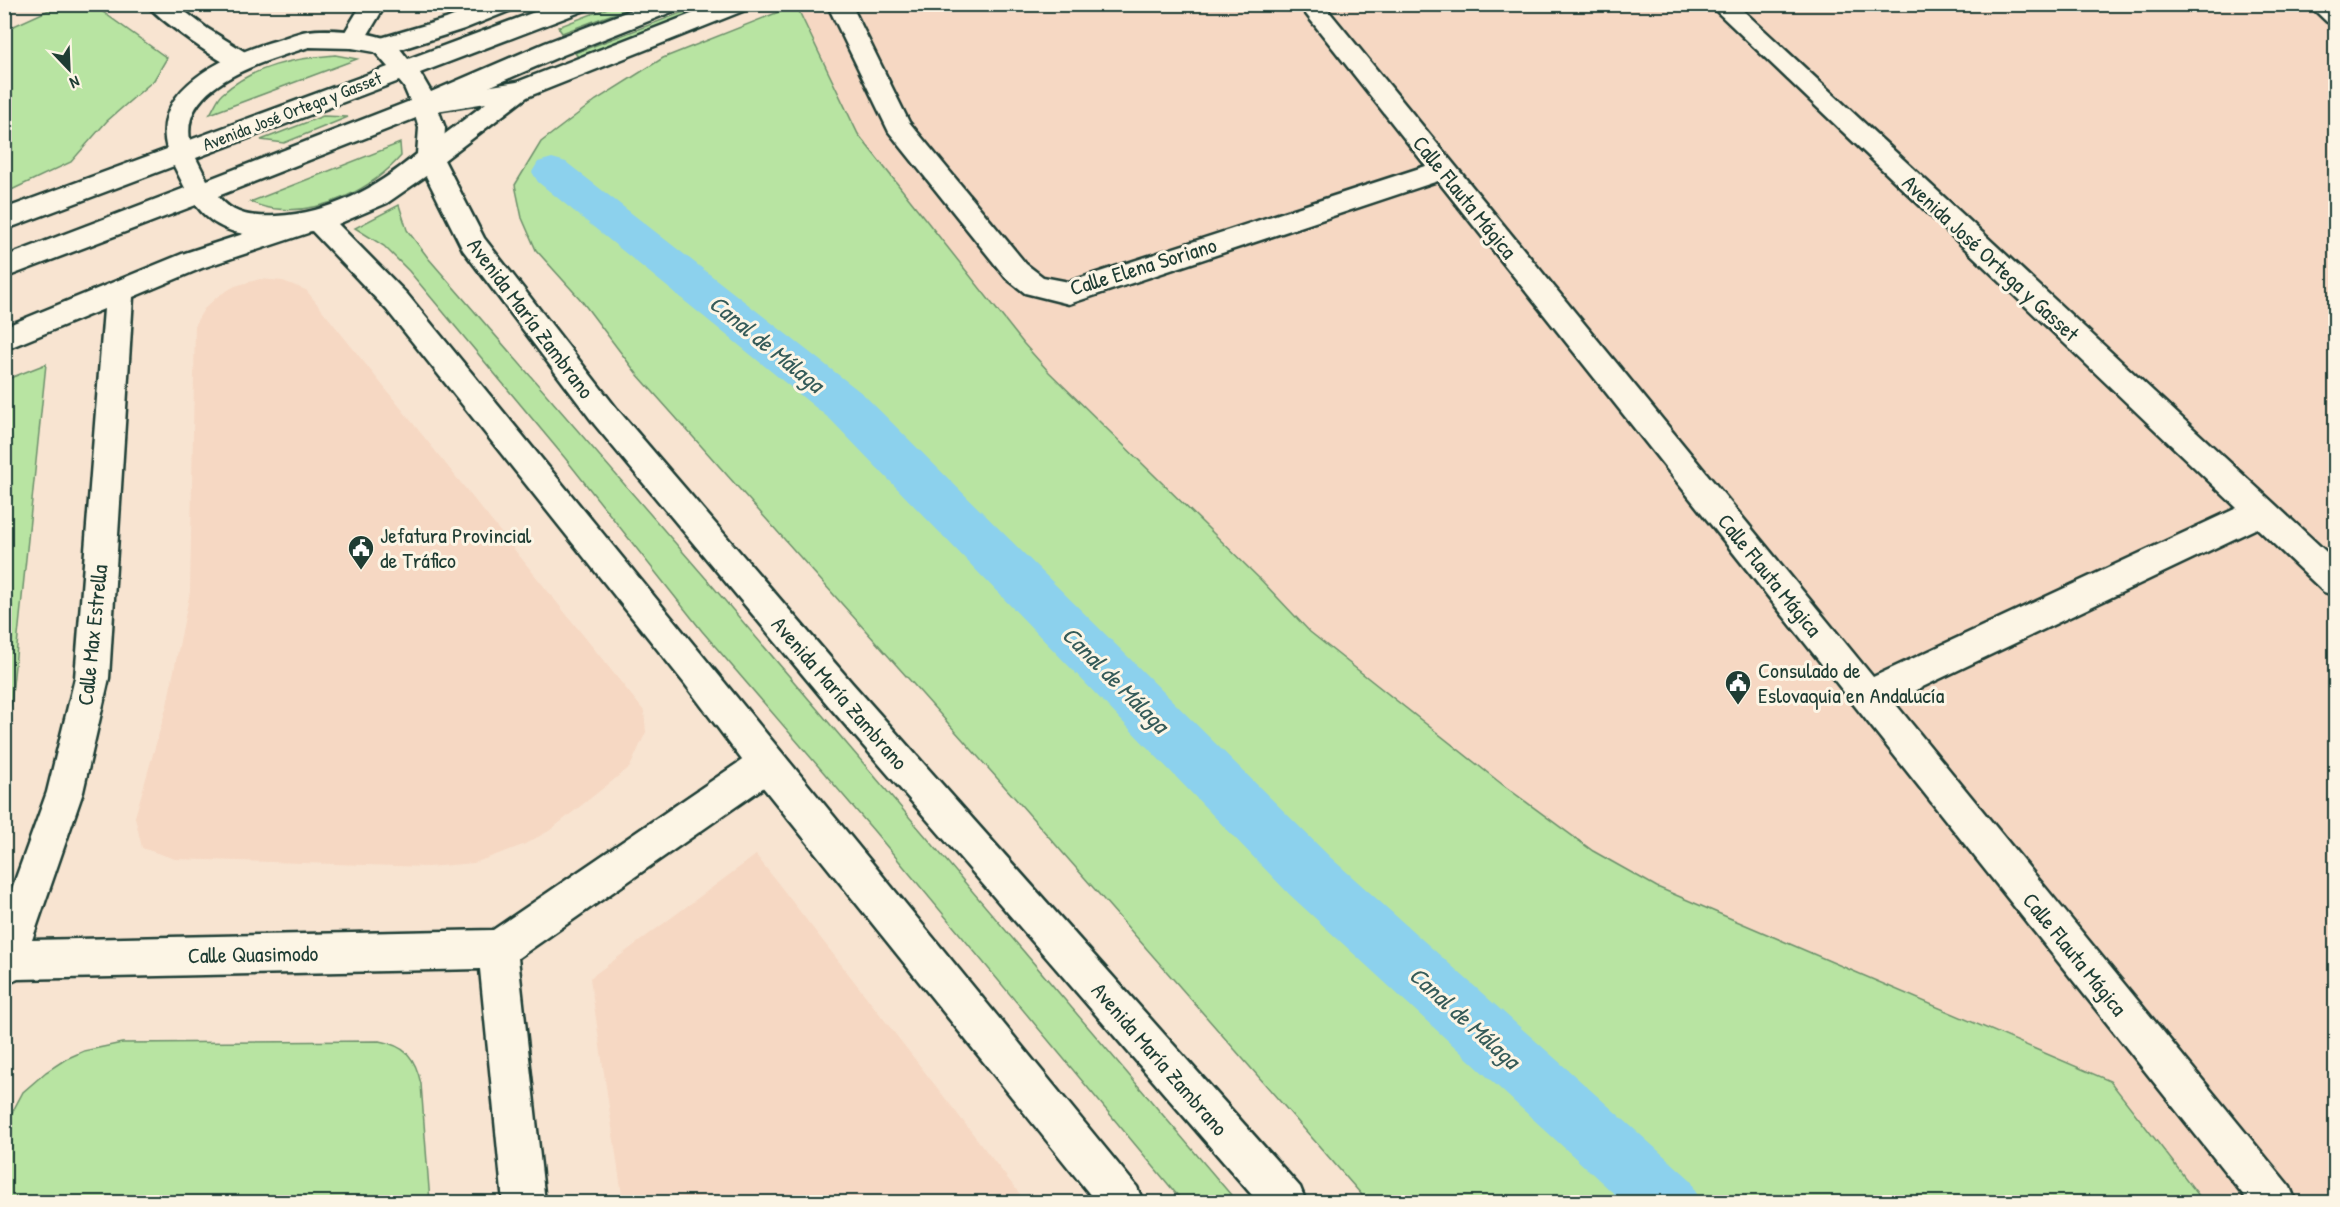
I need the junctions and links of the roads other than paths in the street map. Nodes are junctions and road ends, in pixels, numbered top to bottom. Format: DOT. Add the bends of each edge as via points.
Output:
graph roads {
  1 [pos="159,4"];
  2 [pos="374,4"];
  3 [pos="506,4"];
  4 [pos="580,4"];
  5 [pos="671,4"];
  6 [pos="740,4"];
  7 [pos="839,4"];
  8 [pos="1310,4"];
  9 [pos="1721,4"];
  10 [pos="2320,4"];
  11 [pos="2336,17"];
  12 [pos="352,40"];
  13 [pos="383,46"];
  14 [pos="241,61"];
  15 [pos="405,69"];
  16 [pos="521,90"];
  17 [pos="424,104"];
  18 [pos="181,153"];
  19 [pos="430,158"];
  20 [pos="1443,170"];
  21 [pos="202,192"];
  22 [pos="4,220"];
  23 [pos="308,224"];
  24 [pos="4,268"];
  25 [pos="119,293"];
  26 [pos="4,339"];
  27 [pos="2260,512"];
  28 [pos="2336,582"];
  29 [pos="1868,696"];
  30 [pos="767,764"];
  31 [pos="498,949"];
  32 [pos="6,963"];
  33 [pos="524,1203"];
  34 [pos="1122,1203"];
  35 [pos="1285,1203"];
  36 [pos="2275,1203"];
  1 -- 14 [label="street"];
  2 -- 12 [label="street"];
  3 -- 13 [label="street, Avenida José Ortega y Gasset"];
  4 -- 15 [label="street, Avenida José Ortega y Gasset"];
  5 -- 17 [label="street, Avenida José Ortega y Gasset"];
  6 -- 16 [label="street, Avenida José Ortega y Gasset"];
  7 -- 20 [label="street, Calle Elena Soriano" via="898,126 1016,271 1035,286 1069,293"];
  8 -- 20 [label="street, Calle Flauta Mágica"];
  9 -- 27 [label="street, Avenida José Ortega y Gasset"];
  10 -- 11 [label="street"];
  12 -- 13 [label="street"];
  12 -- 14 [label="street" via="307,39"];
  13 -- 15 [label="street"];
  14 -- 18 [label="street" via="205,83 185,107 176,130"];
  15 -- 17 [label="street"];
  15 -- 18 [label="street, Avenida José Ortega y Gasset"];
  16 -- 17 [label="street, Avenida José Ortega y Gasset"];
  16 -- 19 [label="street, Avenida José Ortega y Gasset"];
  17 -- 19 [label="street" via="432,128"];
  17 -- 21 [label="street, Avenida José Ortega y Gasset"];
  18 -- 21 [label="street"];
  18 -- 22 [label="street, Avenida José Ortega y Gasset"];
  19 -- 23 [label="street, Avenida José Ortega y Gasset" via="400,184 371,200"];
  19 -- 35 [label="street, Avenida María Zambrano" via="472,243 606,417 840,694"];
  20 -- 29 [label="street, Calle Flauta Mágica"];
  21 -- 23 [label="street" via="218,214 249,227"];
  21 -- 24 [label="street, Avenida José Ortega y Gasset"];
  23 -- 25 [label="street" via="192,261"];
  23 -- 30 [label="street" via="386,289"];
  25 -- 26 [label="street"];
  25 -- 32 [label="street, Calle Max Estrella" via="92,678 65,792"];
  27 -- 28 [label="street, Avenida José Ortega y Gasset"];
  27 -- 29 [label="street"];
  29 -- 36 [label="street, Calle Flauta Mágica"];
  30 -- 31 [label="street"];
  30 -- 34 [label="street"];
  31 -- 32 [label="street, Calle Quasimodo"];
  31 -- 33 [label="street"];
}
